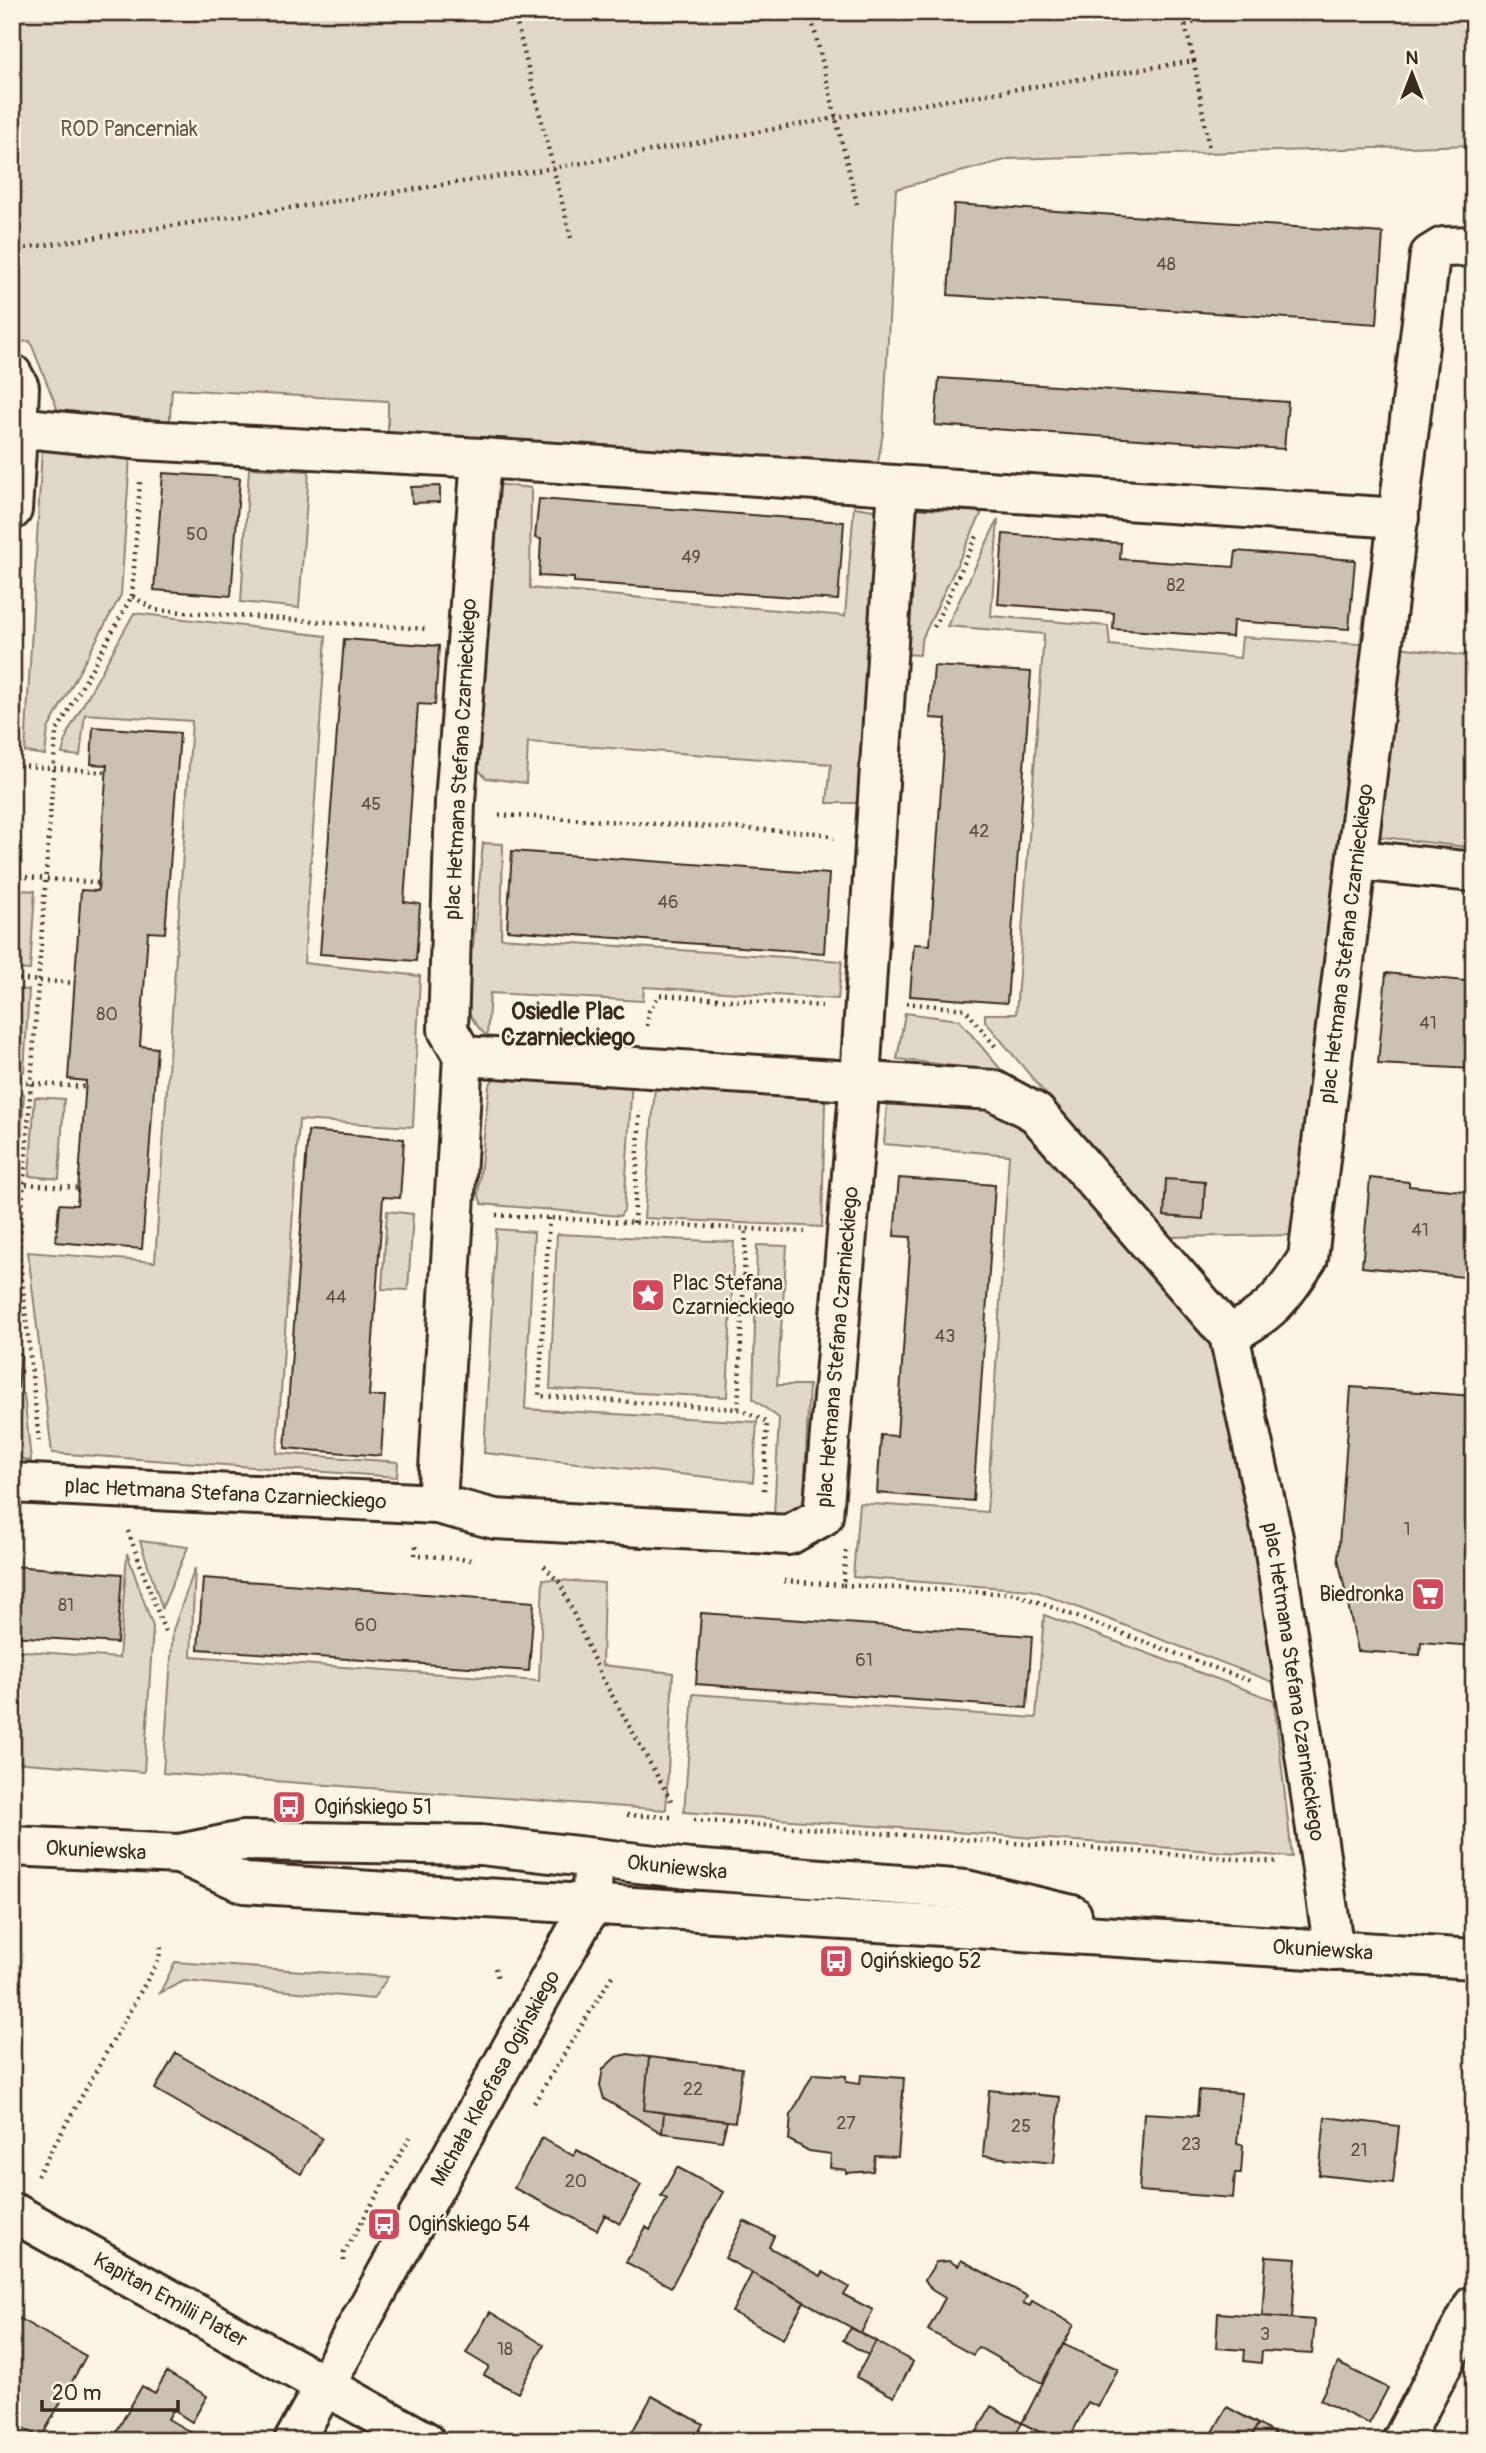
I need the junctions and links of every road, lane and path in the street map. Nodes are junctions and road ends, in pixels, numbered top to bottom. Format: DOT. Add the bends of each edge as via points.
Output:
graph roads {
  1 [pos="514,12"];
  2 [pos="810,12"];
  3 [pos="1181,12"];
  4 [pos="1232,12"];
  5 [pos="1185,25"];
  6 [pos="1194,61"];
  7 [pos="836,118"];
  8 [pos="1209,149"];
  9 [pos="554,168"];
  10 [pos="857,204"];
  11 [pos="571,238"];
  12 [pos="1474,246"];
  13 [pos="12,250"];
  14 [pos="12,374"];
  15 [pos="17,434"];
  16 [pos="143,440"];
  17 [pos="481,458"];
  18 [pos="898,486"];
  19 [pos="12,510"];
  20 [pos="1399,518"];
  21 [pos="132,596"];
  22 [pos="439,630"];
  23 [pos="12,765"];
  24 [pos="53,768"];
  25 [pos="107,772"];
  26 [pos="491,821"];
  27 [pos="842,841"];
  28 [pos="1357,860"];
  29 [pos="1474,872"];
  30 [pos="12,876"];
  31 [pos="45,878"];
  32 [pos="99,883"];
  33 [pos="12,979"];
  34 [pos="37,980"];
  35 [pos="75,983"];
  36 [pos="898,1002"];
  37 [pos="834,1007"];
  38 [pos="998,1049"];
  39 [pos="463,1055"];
  40 [pos="643,1067"];
  41 [pos="860,1080"];
  42 [pos="12,1082"];
  43 [pos="29,1083"];
  44 [pos="85,1087"];
  45 [pos="12,1183"];
  46 [pos="23,1184"];
  47 [pos="78,1188"];
  48 [pos="454,1211"];
  49 [pos="549,1218"];
  50 [pos="634,1223"];
  51 [pos="746,1229"];
  52 [pos="847,1234"];
  53 [pos="1229,1335"];
  54 [pos="27,1484"];
  55 [pos="419,1503"];
  56 [pos="495,1519"];
  57 [pos="139,1529"];
  58 [pos="846,1544"];
  59 [pos="480,1561"];
  60 [pos="532,1566"];
  61 [pos="545,1567"];
  62 [pos="775,1580"];
  63 [pos="844,1585"];
  64 [pos="165,1632"];
  65 [pos="1299,1700"];
  66 [pos="673,1804"];
  67 [pos="694,1820"];
  68 [pos="12,1846"];
  69 [pos="179,1854"];
  70 [pos="594,1858"];
  71 [pos="1323,1865"];
  72 [pos="591,1905"];
  73 [pos="1172,1938"];
  74 [pos="161,1947"];
  75 [pos="1334,1951"];
  76 [pos="1474,1959"];
  77 [pos="14,2217"];
  78 [pos="1474,2305"];
  79 [pos="324,2384"];
  80 [pos="294,2441"];
  81 [pos="425,2441"];
  82 [pos="1402,2441"];
  1 -- 9 [label="path"];
  2 -- 7 [label="path"];
  3 -- 5 [label="path"];
  4 -- 5 [label="path"];
  5 -- 6 [label="path"];
  6 -- 7 [label="path"];
  6 -- 8 [label="path"];
  7 -- 9 [label="path"];
  7 -- 10 [label="path"];
  9 -- 11 [label="path"];
  9 -- 13 [label="path"];
  12 -- 20 [label="street, plac Hetmana Stefana Czarnieckiego" via="1443,247 1430,255"];
  14 -- 15 [label="street" via="19,387"];
  15 -- 16 [label="street" via="36,429"];
  15 -- 19 [label="street"];
  16 -- 17 [label="street"];
  16 -- 21 [label="path"];
  17 -- 18 [label="street"];
  17 -- 39 [label="street, plac Hetmana Stefana Czarnieckiego" via="455,802 450,936 448,1030"];
  18 -- 20 [label="street"];
  18 -- 41 [label="street, plac Hetmana Stefana Czarnieckiego"];
  20 -- 28 [label="street, plac Hetmana Stefana Czarnieckiego"];
  21 -- 22 [label="path" via="155,610"];
  21 -- 24 [label="path" via="56,733"];
  23 -- 24 [label="path"];
  24 -- 25 [label="path"];
  24 -- 31 [label="path"];
  26 -- 27 [label="path" via="501,813 819,833"];
  28 -- 29 [label="street"];
  28 -- 53 [label="street, plac Hetmana Stefana Czarnieckiego" via="1308,1258 1264,1316"];
  30 -- 31 [label="path"];
  31 -- 32 [label="path"];
  31 -- 34 [label="path"];
  33 -- 34 [label="path"];
  34 -- 35 [label="path"];
  34 -- 43 [label="path"];
  36 -- 38 [label="path" via="965,1009"];
  37 -- 40 [label="path" via="659,995 649,1011"];
  39 -- 40 [label="street, plac Hetmana Stefana Czarnieckiego"];
  39 -- 48 [label="street, plac Hetmana Stefana Czarnieckiego"];
  40 -- 41 [label="street, plac Hetmana Stefana Czarnieckiego"];
  40 -- 50 [label="path"];
  41 -- 52 [label="street, plac Hetmana Stefana Czarnieckiego"];
  41 -- 53 [label="street, plac Hetmana Stefana Czarnieckiego" via="993,1090 1036,1113"];
  42 -- 43 [label="path"];
  43 -- 44 [label="path"];
  43 -- 46 [label="path"];
  45 -- 46 [label="path"];
  46 -- 47 [label="path"];
  46 -- 54 [label="path" via="19,1251"];
  48 -- 49 [label="path"];
  48 -- 55 [label="street, plac Hetmana Stefana Czarnieckiego"];
  49 -- 50 [label="path"];
  49 -- 51 [label="path" via="539,1396 738,1409"];
  50 -- 51 [label="path"];
  51 -- 52 [label="path"];
  52 -- 56 [label="street, plac Hetmana Stefana Czarnieckiego" via="823,1517 789,1535"];
  53 -- 65 [label="street, plac Hetmana Stefana Czarnieckiego" via="1273,1538"];
  54 -- 55 [label="street, plac Hetmana Stefana Czarnieckiego"];
  55 -- 56 [label="street, plac Hetmana Stefana Czarnieckiego"];
  55 -- 59 [label="path" via="415,1555"];
  56 -- 61 [label="path"];
  57 -- 64 [label="path" via="127,1527"];
  58 -- 63 [label="path"];
  60 -- 61 [label="path"];
  61 -- 66 [label="path" via="560,1583 600,1674"];
  62 -- 63 [label="path"];
  63 -- 65 [label="path" via="1016,1594"];
  65 -- 71 [label="street, plac Hetmana Stefana Czarnieckiego"];
  67 -- 71 [label="path"];
  68 -- 69 [label="street, Okuniewska"];
  69 -- 70 [label="street, Okuniewska" via="242,1841 481,1845"];
  69 -- 72 [label="street, Okuniewska" via="244,1882"];
  70 -- 72 [label="street, Michała Kleofasa Ogińskiego"];
  70 -- 73 [label="street, Okuniewska" via="967,1890"];
  71 -- 75 [label="street, plac Hetmana Stefana Czarnieckiego"];
  72 -- 73 [label="street, Okuniewska"];
  72 -- 79 [label="street, Michała Kleofasa Ogińskiego"];
  73 -- 75 [label="street, Okuniewska"];
  74 -- 77 [label="path" via="159,1959"];
  75 -- 76 [label="street, Okuniewska"];
  77 -- 79 [label="street, Kapitan Emilii Plater"];
  78 -- 82 [label="street"];
  79 -- 80 [label="street, Michała Kleofasa Ogińskiego"];
  79 -- 81 [label="street, Kapitan Emilii Plater"];
}
